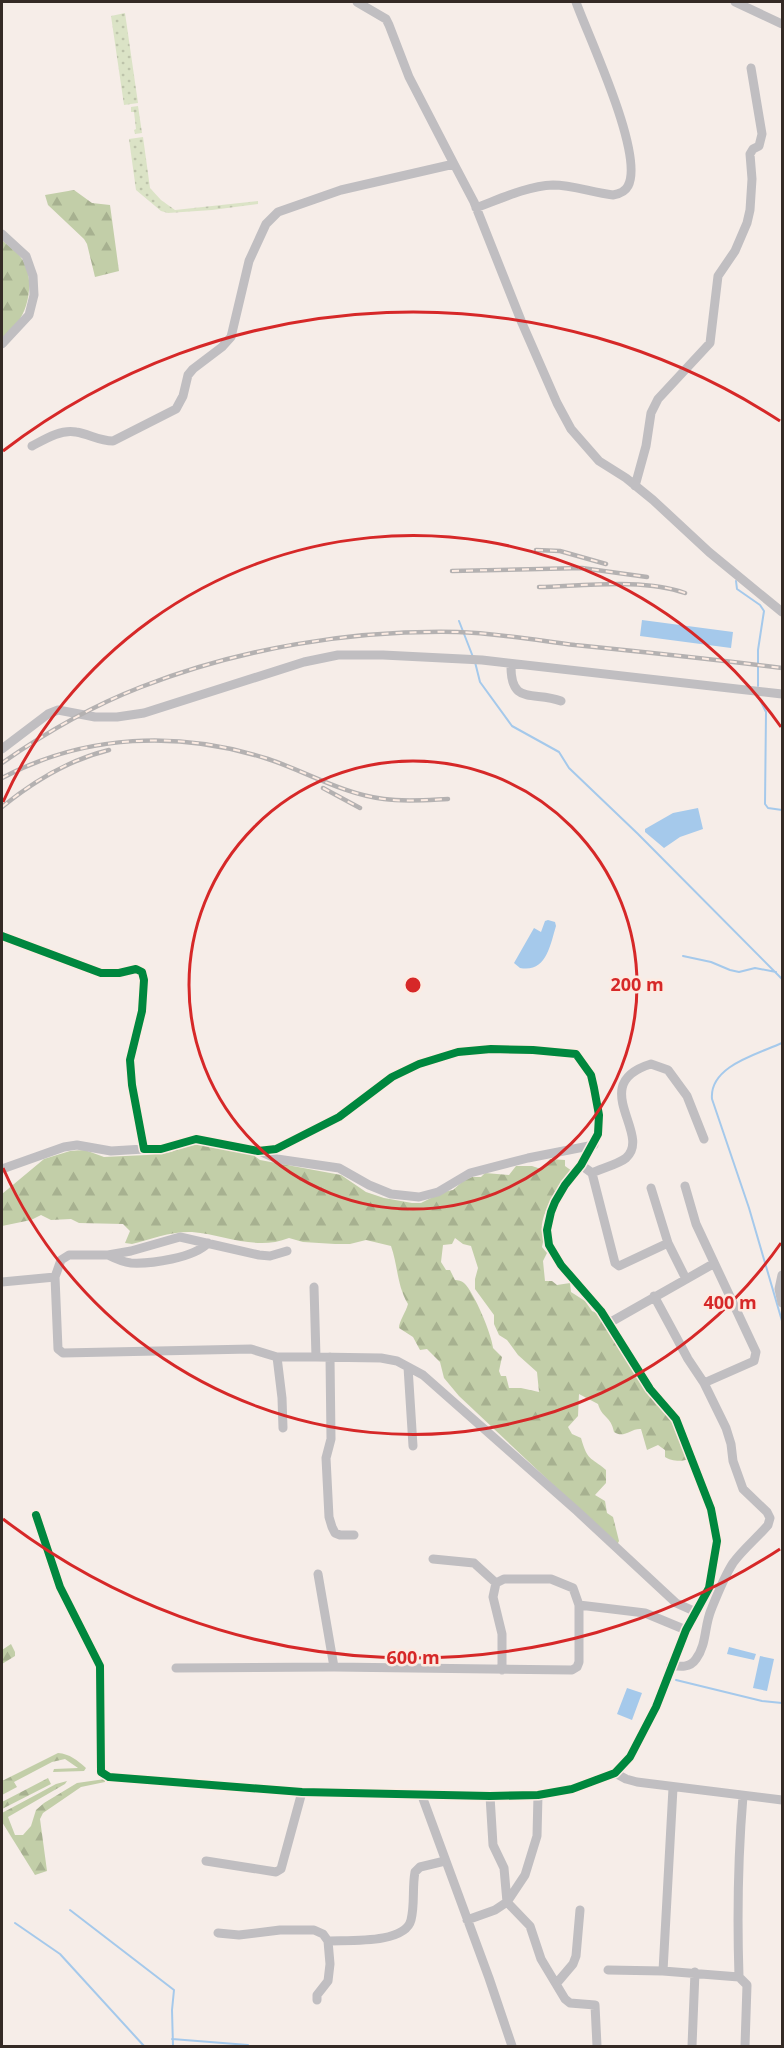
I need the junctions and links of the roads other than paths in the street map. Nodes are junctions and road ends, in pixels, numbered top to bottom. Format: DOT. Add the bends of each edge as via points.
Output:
graph roads {
  1 [pos="357,2"];
  2 [pos="576,2"];
  3 [pos="735,2"];
  4 [pos="783,24"];
  5 [pos="752,68"];
  6 [pos="454,164"];
  7 [pos="476,208"];
  8 [pos="2,234"];
  9 [pos="2,345"];
  10 [pos="32,446"];
  11 [pos="636,486"];
  12 [pos="783,612"];
  13 [pos="511,664"];
  14 [pos="783,694"];
  15 [pos="561,701"];
  16 [pos="2,749"];
  17 [pos="2,936"];
  18 [pos="704,1139"];
  19 [pos="594,1145"];
  20 [pos="144,1149"];
  21 [pos="258,1151"];
  22 [pos="582,1165"];
  23 [pos="2,1169"];
  24 [pos="592,1173"];
  25 [pos="685,1186"];
  26 [pos="651,1188"];
  27 [pos="668,1243"];
  28 [pos="208,1244"];
  29 [pos="287,1251"];
  30 [pos="108,1255"];
  31 [pos="713,1264"];
  32 [pos="783,1275"];
  33 [pos="55,1277"];
  34 [pos="686,1279"];
  35 [pos="2,1282"];
  36 [pos="314,1287"];
  37 [pos="654,1296"];
  38 [pos="783,1303"];
  39 [pos="609,1323"];
  40 [pos="316,1356"];
  41 [pos="277,1357"];
  42 [pos="330,1357"];
  43 [pos="408,1367"];
  44 [pos="704,1383"];
  45 [pos="283,1428"];
  46 [pos="412,1446"];
  47 [pos="36,1515"];
  48 [pos="354,1535"];
  49 [pos="433,1559"];
  50 [pos="318,1574"];
  51 [pos="496,1583"];
  52 [pos="579,1605"];
  53 [pos="696,1612"];
  54 [pos="686,1630"];
  55 [pos="671,1665"];
  56 [pos="334,1667"];
  57 [pos="176,1668"];
  58 [pos="501,1670"];
  59 [pos="615,1773"];
  60 [pos="673,1788"];
  61 [pos="302,1792"];
  62 [pos="538,1795"];
  63 [pos="422,1796"];
  64 [pos="490,1796"];
  65 [pos="743,1796"];
  66 [pos="783,1800"];
  67 [pos="206,1861"];
  68 [pos="445,1861"];
  69 [pos="507,1902"];
  70 [pos="580,1910"];
  71 [pos="467,1920"];
  72 [pos="218,1933"];
  73 [pos="328,1941"];
  74 [pos="608,1970"];
  75 [pos="663,1971"];
  76 [pos="695,1972"];
  77 [pos="739,1977"];
  78 [pos="556,1984"];
  79 [pos="317,2000"];
  80 [pos="512,2046"];
  81 [pos="597,2046"];
  82 [pos="692,2046"];
  83 [pos="745,2046"];
  1 -- 6 [label="street" via="386,19 409,76"];
  2 -- 7 [label="street" via="621,116 629,154 629,185 613,195 563,186 534,188"];
  3 -- 4 [label="street"];
  5 -- 11 [label="street" via="762,134 759,146 750,154 752,179 747,223 718,276 710,343 653,407"];
  6 -- 7 [label="street"];
  6 -- 10 [label="street" via="341,189 278,212 266,224 249,261 231,337 188,375 176,409 113,441 75,431 62,432"];
  7 -- 11 [label="street" via="557,403 572,429 599,461"];
  8 -- 9 [label="street" via="26,255 34,295 29,315"];
  11 -- 12 [label="street"];
  13 -- 14 [label="street"];
  13 -- 15 [label="street" via="511,682 516,690"];
  13 -- 16 [label="street" via="338,655 304,662 144,713 95,717 58,710"];
  17 -- 20 [label="street" via="101,973 136,969 142,972 142,1011 130,1060"];
  18 -- 24 [label="street" via="687,1096 669,1071 651,1064 634,1071 623,1083 631,1150 626,1158"];
  19 -- 21 [label="street" via="470,1173 438,1192 419,1197 391,1194 339,1168 277,1159"];
  19 -- 21 [label="street" via="599,1115 594,1088 591,1075 576,1054 491,1049 458,1052 419,1064 392,1077 339,1117 276,1149"];
  19 -- 22 [label="street"];
  20 -- 21 [label="street" via="161,1149 196,1139"];
  20 -- 23 [label="street" via="111,1151 77,1145"];
  22 -- 24 [label="street"];
  22 -- 39 [label="street" via="565,1185 551,1212 549,1245"];
  24 -- 27 [label="street" via="615,1263 619,1266"];
  25 -- 31 [label="street"];
  26 -- 27 [label="street"];
  27 -- 34 [label="street"];
  28 -- 29 [label="street" via="270,1256"];
  28 -- 30 [label="street" via="180,1237"];
  28 -- 30 [label="street" via="196,1253 168,1260 129,1263"];
  30 -- 33 [label="street" via="69,1255 61,1260"];
  31 -- 34 [label="street"];
  31 -- 44 [label="street" via="756,1352 754,1361"];
  32 -- 38 [label="street" via="779,1289"];
  33 -- 35 [label="street"];
  33 -- 41 [label="street" via="58,1349 63,1353 251,1349"];
  34 -- 37 [label="street"];
  36 -- 40 [label="street"];
  37 -- 39 [label="street"];
  37 -- 44 [label="street"];
  39 -- 53 [label="street" via="650,1389 679,1424 715,1520 716,1556 709,1588"];
  40 -- 41 [label="street"];
  40 -- 42 [label="street"];
  41 -- 45 [label="street"];
  42 -- 43 [label="street" via="381,1358"];
  42 -- 48 [label="street" via="331,1439 326,1458 329,1516 335,1533"];
  43 -- 46 [label="street"];
  43 -- 53 [label="street" via="423,1375 486,1430 676,1604"];
  44 -- 55 [label="street" via="726,1428 738,1479 770,1518 727,1575 710,1612 698,1658 681,1668"];
  47 -- 61 [label="street" via="60,1587 100,1666 101,1772 109,1777"];
  49 -- 51 [label="street" via="474,1563"];
  50 -- 56 [label="street"];
  51 -- 52 [label="street" via="504,1579 551,1579 573,1588"];
  51 -- 58 [label="street" via="493,1597 502,1634"];
  52 -- 54 [label="street" via="645,1613"];
  52 -- 58 [label="street" via="577,1667"];
  53 -- 54 [label="street"];
  54 -- 55 [label="street"];
  55 -- 59 [label="street" via="646,1728 630,1757"];
  56 -- 57 [label="street"];
  56 -- 58 [label="street"];
  59 -- 60 [label="street" via="637,1782"];
  59 -- 62 [label="street" via="572,1789"];
  60 -- 65 [label="street"];
  60 -- 75 [label="street"];
  61 -- 63 [label="street"];
  61 -- 67 [label="street" via="281,1869 276,1872"];
  62 -- 64 [label="street"];
  62 -- 69 [label="street" via="537,1836 531,1859"];
  63 -- 64 [label="street"];
  63 -- 68 [label="street"];
  64 -- 69 [label="street" via="494,1845 504,1868"];
  65 -- 66 [label="street"];
  65 -- 77 [label="street" via="737,1916"];
  68 -- 71 [label="street"];
  68 -- 73 [label="street" via="420,1866 415,1872 410,1924 399,1934"];
  69 -- 71 [label="street"];
  69 -- 78 [label="street" via="530,1926 541,1959"];
  70 -- 78 [label="street" via="576,1956"];
  71 -- 80 [label="street"];
  72 -- 73 [label="street" via="314,1930"];
  73 -- 79 [label="street" via="328,1981"];
  74 -- 75 [label="street"];
  75 -- 76 [label="street"];
  76 -- 77 [label="street"];
  76 -- 82 [label="street"];
  77 -- 83 [label="street" via="747,1985"];
  78 -- 81 [label="street" via="570,2003 596,2005"];
}
